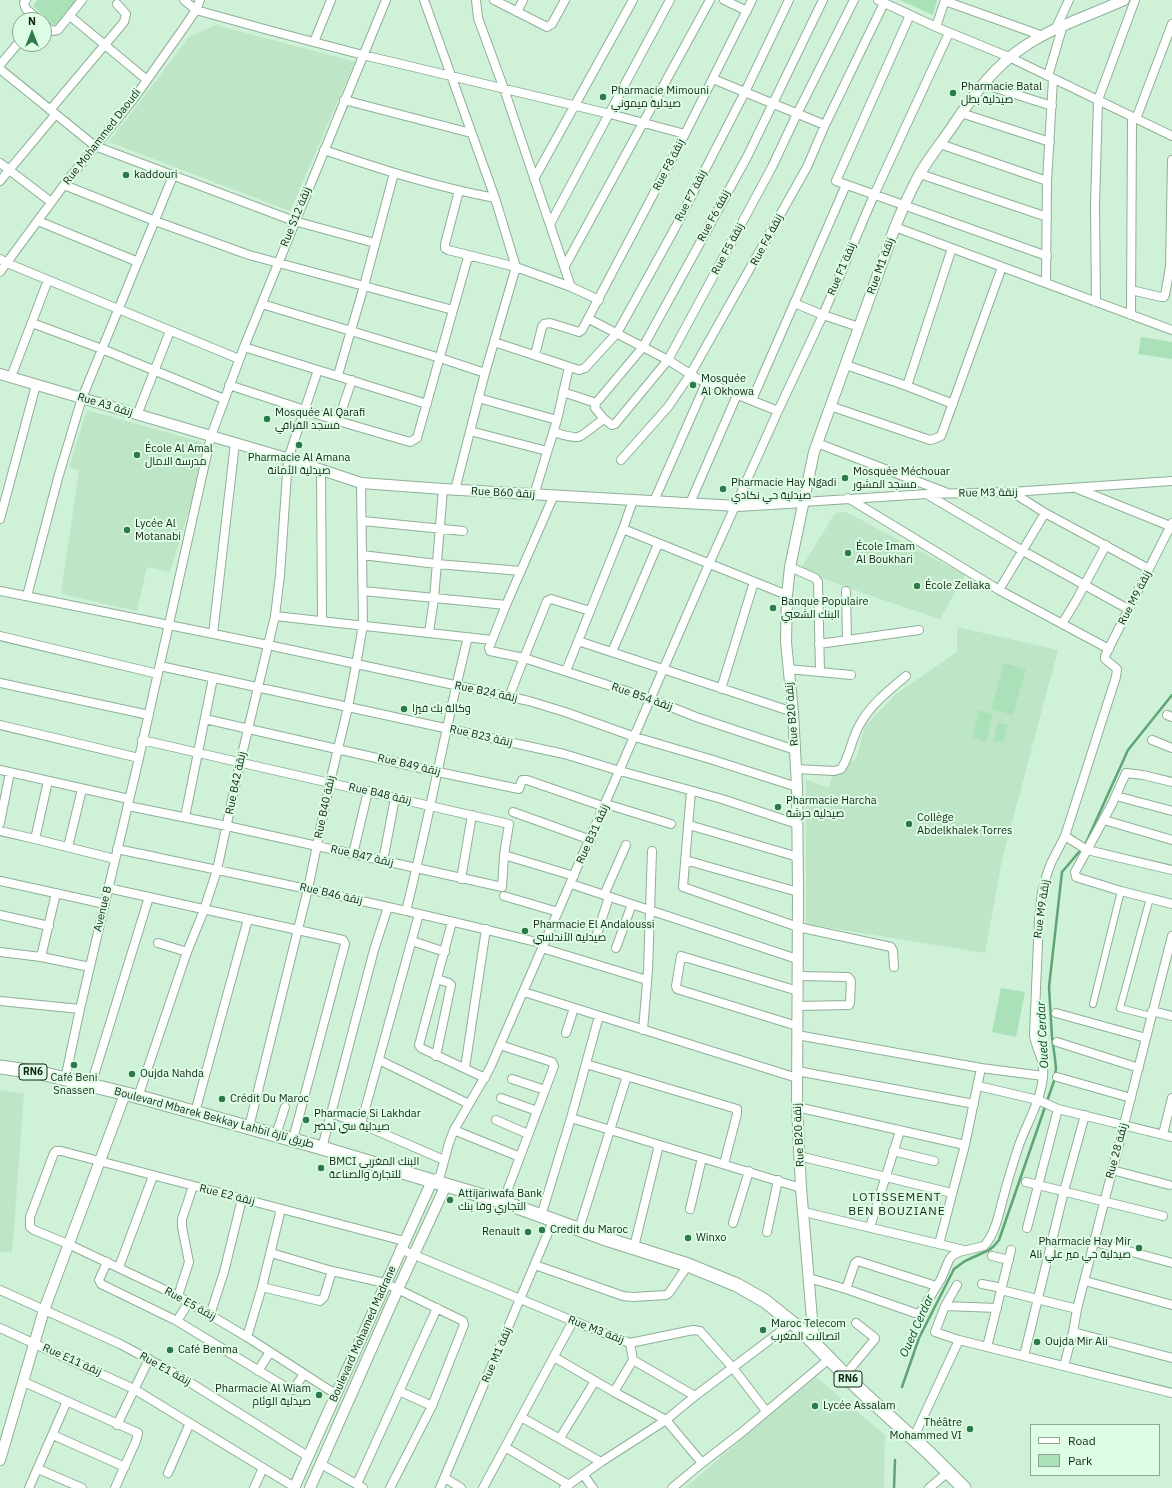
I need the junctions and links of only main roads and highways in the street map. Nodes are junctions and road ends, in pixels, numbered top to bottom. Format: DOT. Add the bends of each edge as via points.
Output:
graph roads {
  1 [pos="0,1067"];
  2 [pos="964,1488"];
  1 -- 2 [label="main road, Boulevard Mbarek Bekkay Lahbil طريق تازة / RN6" via="65,1079 138,1097 439,1180 688,1265 737,1285 750,1291 792,1323"];
}
